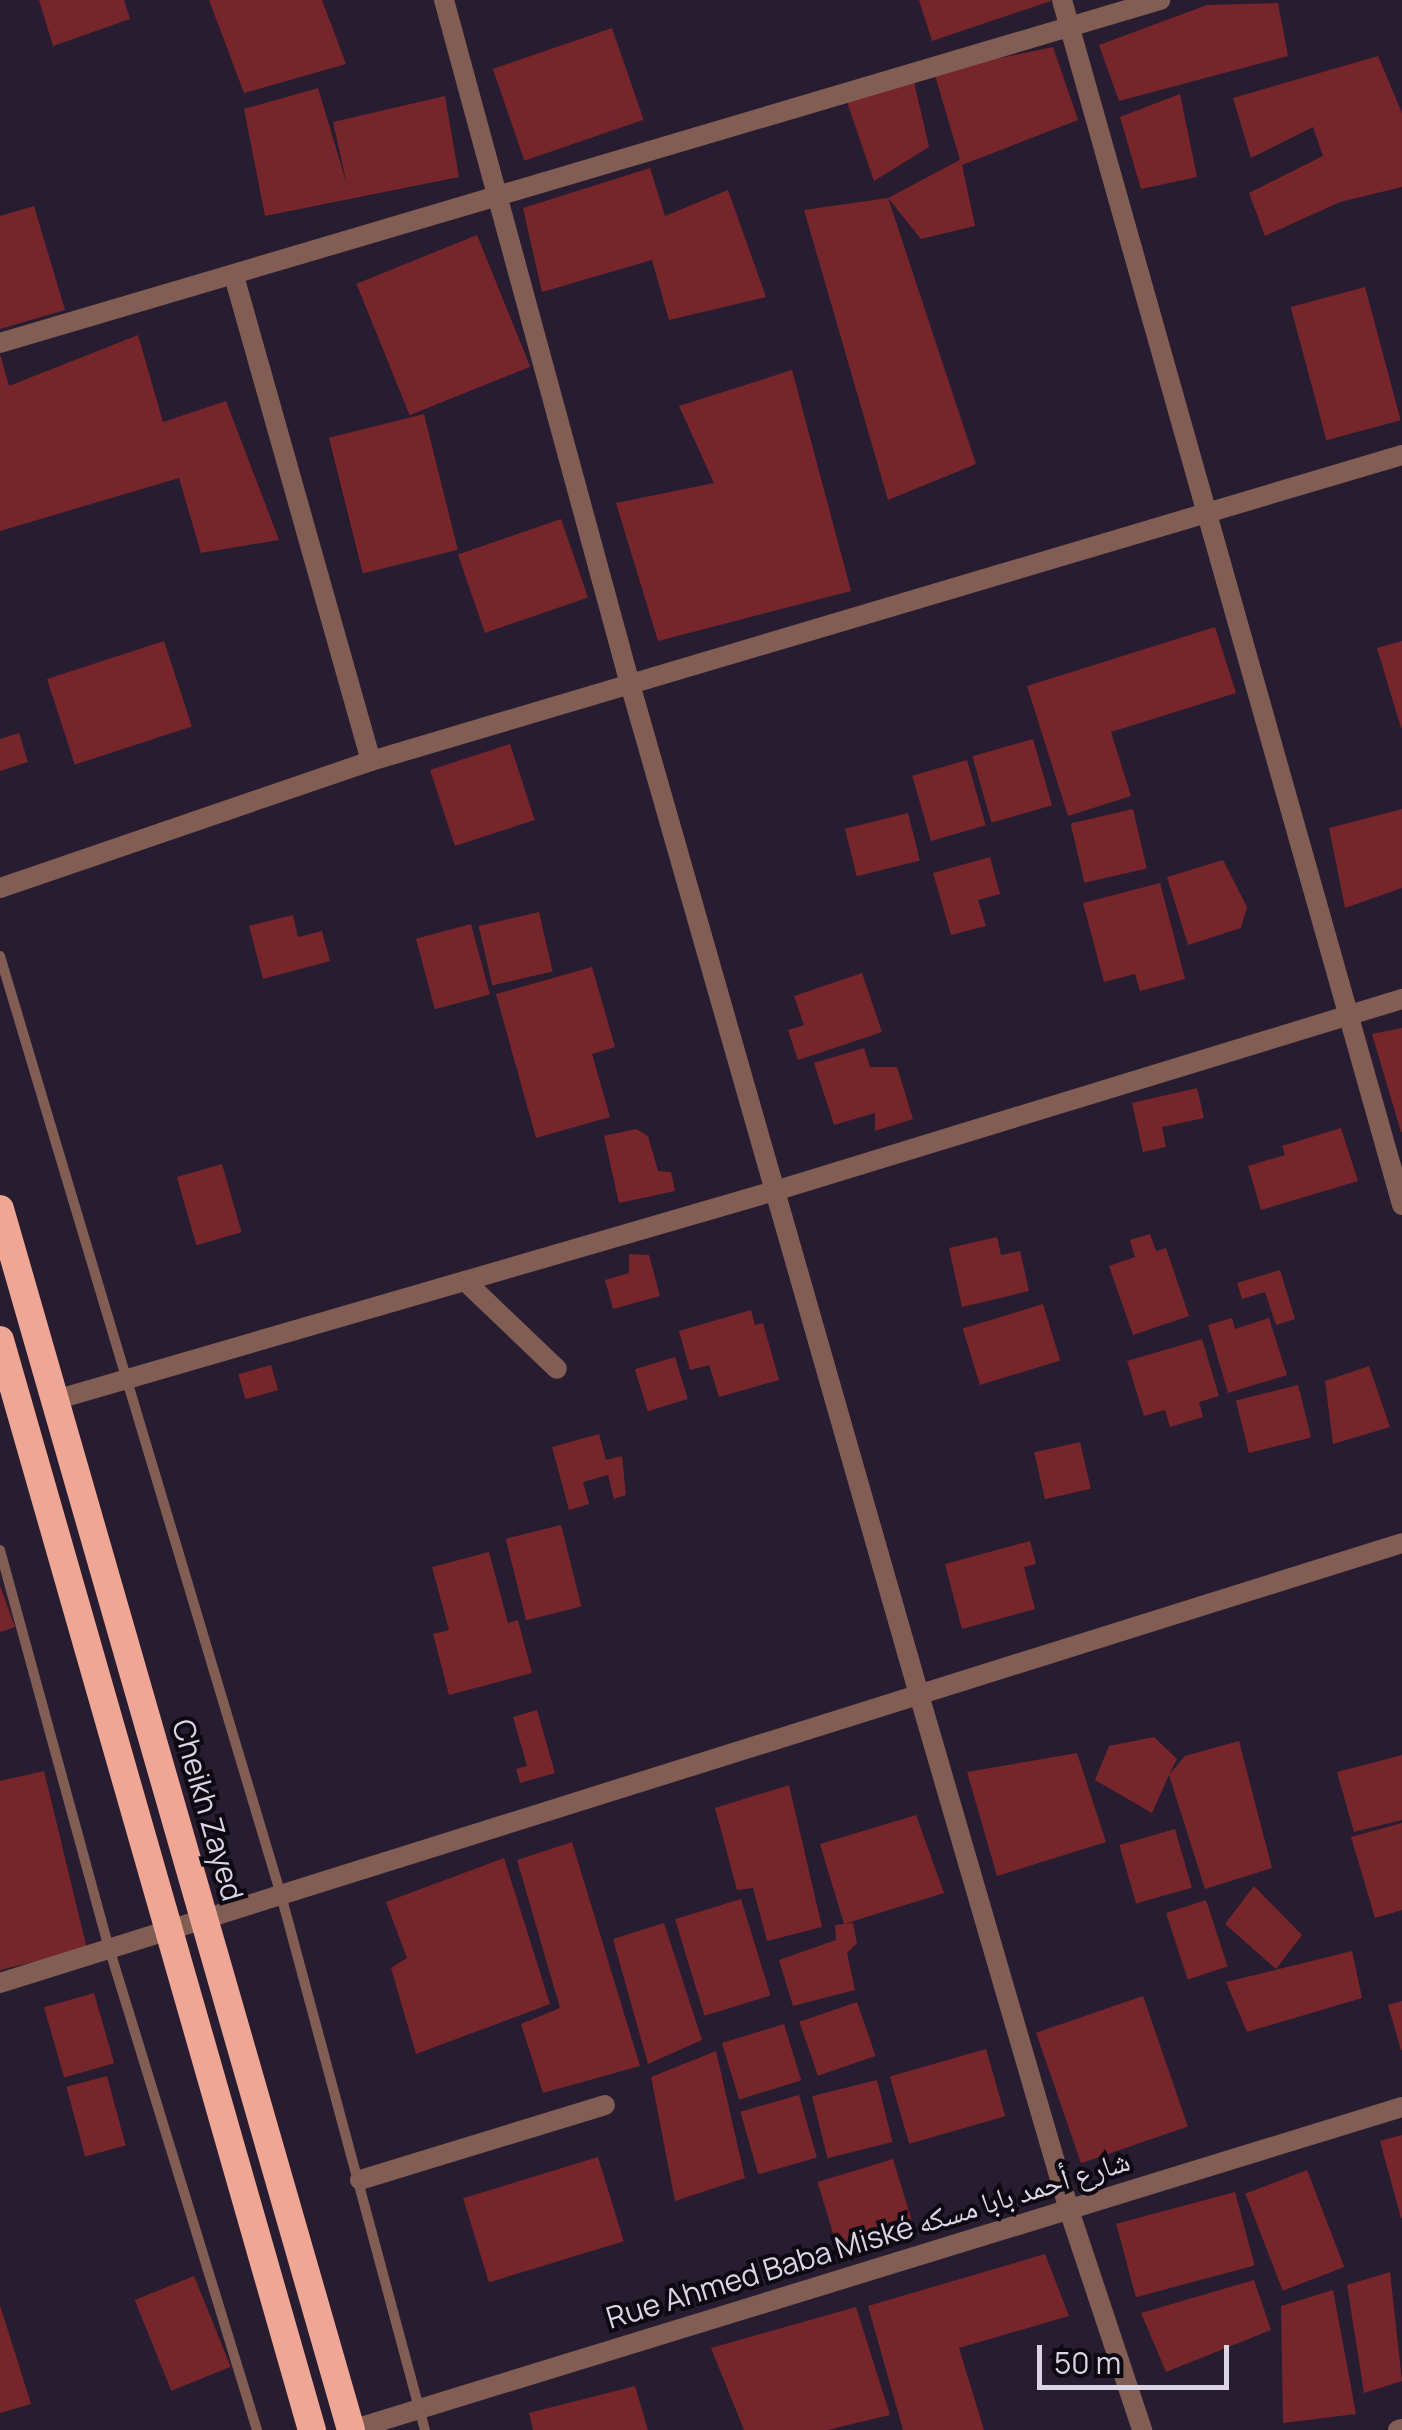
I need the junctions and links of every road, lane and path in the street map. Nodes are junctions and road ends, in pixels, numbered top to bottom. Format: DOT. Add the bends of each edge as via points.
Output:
graph roads {
  1 [pos="444,0"];
  2 [pos="1062,0"];
  3 [pos="1160,0"];
  4 [pos="1069,27"];
  5 [pos="500,196"];
  6 [pos="234,276"];
  7 [pos="0,343"];
  8 [pos="1402,454"];
  9 [pos="1205,513"];
  10 [pos="630,684"];
  11 [pos="371,761"];
  12 [pos="0,888"];
  13 [pos="0,956"];
  14 [pos="1402,999"];
  15 [pos="1348,1016"];
  16 [pos="778,1190"];
  17 [pos="1402,1205"];
  18 [pos="0,1209"];
  19 [pos="466,1281"];
  20 [pos="0,1340"];
  21 [pos="556,1369"];
  22 [pos="123,1380"];
  23 [pos="56,1400"];
  24 [pos="11,1418"];
  25 [pos="1402,1544"];
  26 [pos="0,1550"];
  27 [pos="920,1698"];
  28 [pos="281,1894"];
  29 [pos="206,1921"];
  30 [pos="170,1933"];
  31 [pos="110,1950"];
  32 [pos="0,1983"];
  33 [pos="606,2105"];
  34 [pos="1402,2108"];
  35 [pos="360,2180"];
  36 [pos="1069,2210"];
  37 [pos="418,2407"];
  38 [pos="257,2430"];
  39 [pos="312,2430"];
  40 [pos="351,2430"];
  41 [pos="426,2430"];
  42 [pos="1142,2430"];
  1 -- 5 [label="street"];
  2 -- 4 [label="street"];
  3 -- 4 [label="street"];
  4 -- 5 [label="street"];
  4 -- 9 [label="street"];
  5 -- 6 [label="street"];
  5 -- 10 [label="street"];
  6 -- 7 [label="street"];
  6 -- 11 [label="street"];
  8 -- 9 [label="street"];
  9 -- 10 [label="street"];
  9 -- 15 [label="street"];
  10 -- 11 [label="street"];
  10 -- 16 [label="street"];
  11 -- 12 [label="street"];
  13 -- 22 [label="lane"];
  14 -- 15 [label="street"];
  15 -- 16 [label="street"];
  15 -- 17 [label="street"];
  16 -- 19 [label="street"];
  16 -- 27 [label="street"];
  18 -- 23 [label="highway, Cheikh Zayed"];
  19 -- 21 [label="street"];
  19 -- 22 [label="street"];
  20 -- 24 [label="highway"];
  22 -- 23 [label="street"];
  22 -- 28 [label="lane"];
  23 -- 29 [label="highway, Cheikh Zayed"];
  24 -- 30 [label="highway"];
  25 -- 27 [label="street"];
  26 -- 31 [label="lane"];
  27 -- 28 [label="street"];
  27 -- 36 [label="street"];
  28 -- 29 [label="street"];
  28 -- 35 [label="lane"];
  29 -- 30 [label="street"];
  29 -- 40 [label="highway, Cheikh Zayed"];
  30 -- 31 [label="street"];
  30 -- 39 [label="highway"];
  31 -- 32 [label="street"];
  31 -- 38 [label="lane"];
  33 -- 35 [label="street"];
  34 -- 36 [label="street, Rue Ahmed Baba Miské شارع أحمد بابا مسكه"];
  35 -- 37 [label="lane"];
  36 -- 37 [label="street, Rue Ahmed Baba Miské شارع أحمد بابا مسكه"];
  36 -- 42 [label="street"];
  37 -- 40 [label="street, Rue Ahmed Baba Miské شارع أحمد بابا مسكه"];
  37 -- 41 [label="lane"];
}
